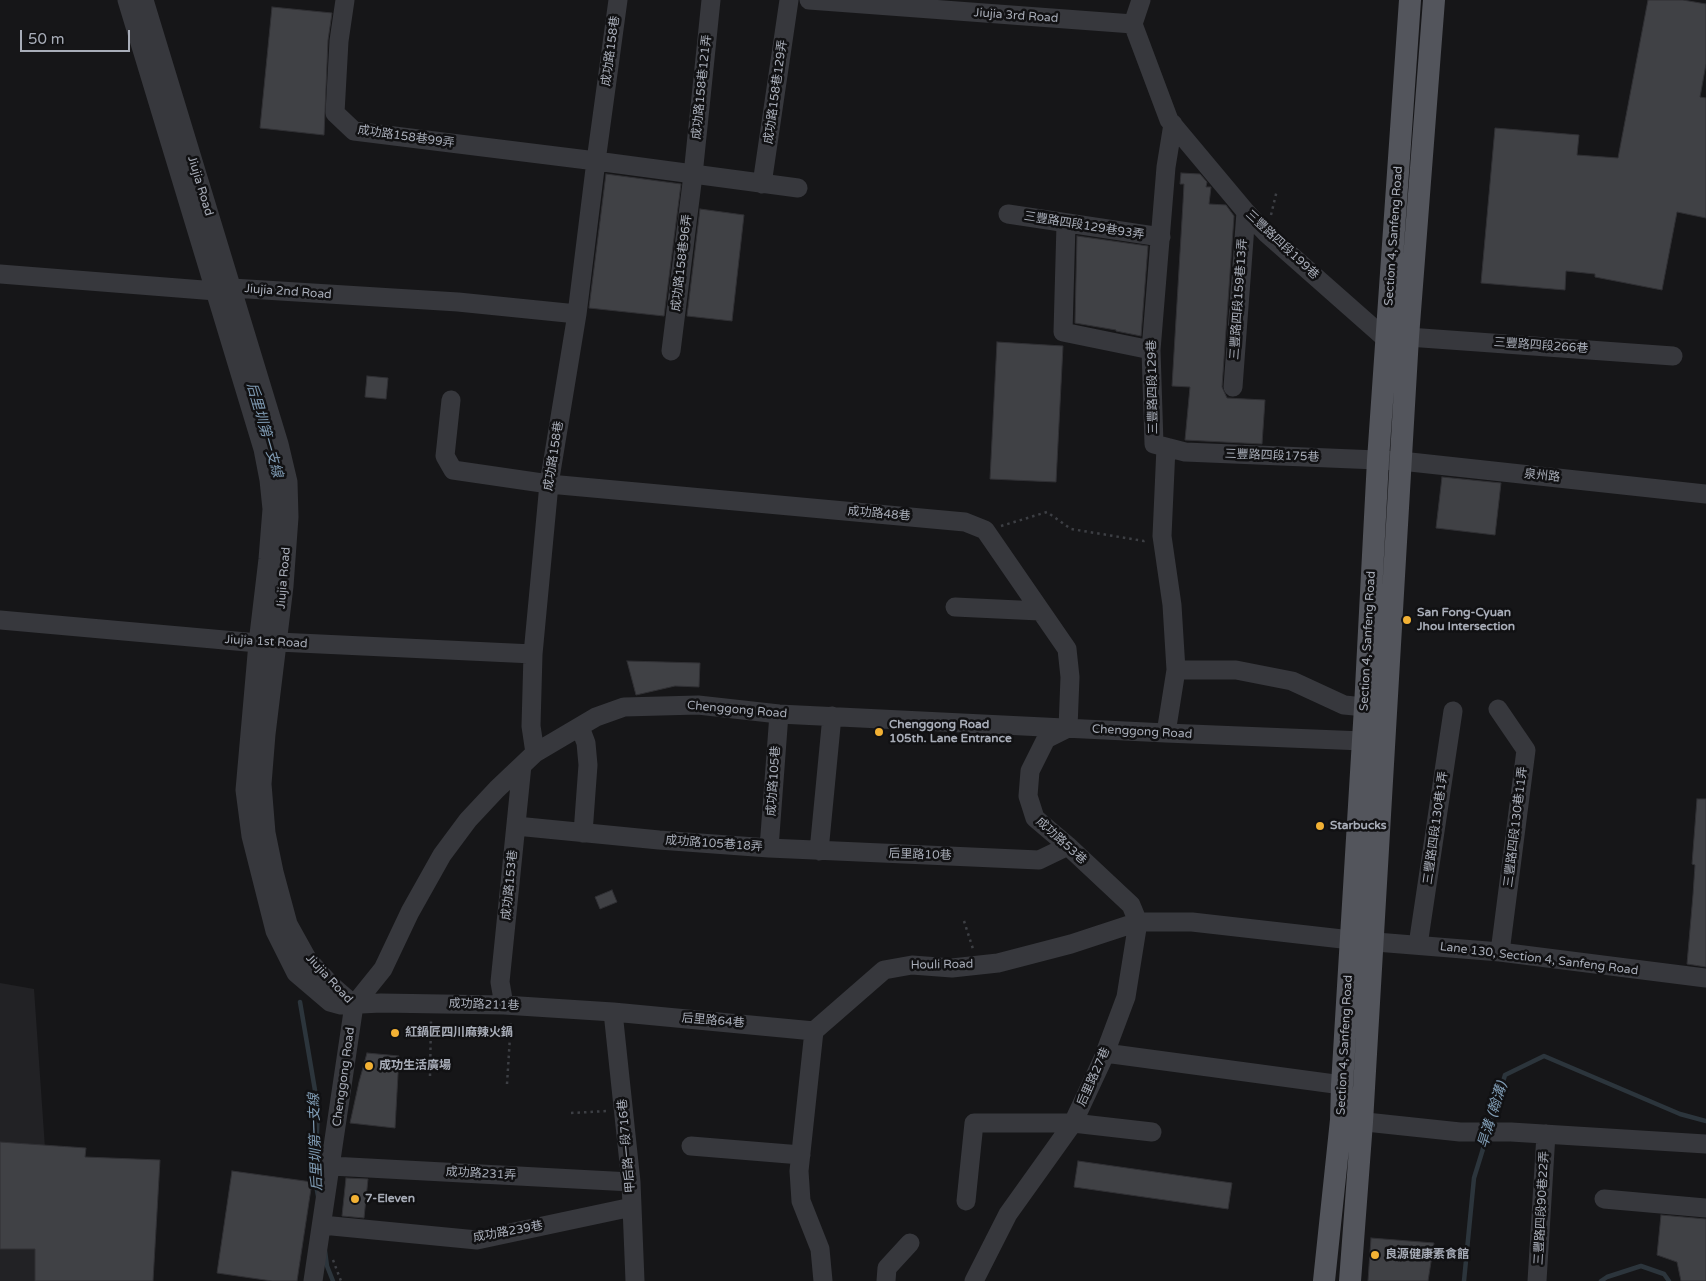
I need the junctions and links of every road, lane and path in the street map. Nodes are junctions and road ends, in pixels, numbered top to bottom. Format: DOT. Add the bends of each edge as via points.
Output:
graph roads {
  1 [pos="127,0"];
  2 [pos="144,0"];
  3 [pos="345,0"];
  4 [pos="618,0"];
  5 [pos="711,0"];
  6 [pos="789,0"];
  7 [pos="809,0"];
  8 [pos="1141,0"];
  9 [pos="1410,0"];
  10 [pos="1434,0"];
  11 [pos="1133,24"];
  12 [pos="1173,124"];
  13 [pos="596,161"];
  14 [pos="185,166"];
  15 [pos="693,175"];
  16 [pos="762,184"];
  17 [pos="798,188"];
  18 [pos="1277,190"];
  19 [pos="1246,212"];
  20 [pos="1008,214"];
  21 [pos="1066,224"];
  22 [pos="1267,234"];
  23 [pos="1161,237"];
  24 [pos="0,274"];
  25 [pos="224,290"];
  26 [pos="577,314"];
  27 [pos="1397,338"];
  28 [pos="1151,350"];
  29 [pos="671,352"];
  30 [pos="1673,356"];
  31 [pos="1233,387"];
  32 [pos="451,400"];
  33 [pos="1166,447"];
  34 [pos="1378,460"];
  35 [pos="1401,461"];
  36 [pos="549,484"];
  37 [pos="1706,494"];
  38 [pos="985,530"];
  39 [pos="1162,536"];
  40 [pos="955,606"];
  41 [pos="1040,611"];
  42 [pos="0,620"];
  43 [pos="278,642"];
  44 [pos="258,643"];
  45 [pos="533,654"];
  46 [pos="1176,670"];
  47 [pos="1365,706"];
  48 [pos="1498,709"];
  49 [pos="1453,711"];
  50 [pos="779,714"];
  51 [pos="832,716"];
  52 [pos="580,727"];
  53 [pos="1068,728"];
  54 [pos="1166,733"];
  55 [pos="1373,743"];
  56 [pos="257,753"];
  57 [pos="528,759"];
  58 [pos="516,826"];
  59 [pos="583,833"];
  60 [pos="1068,846"];
  61 [pos="769,848"];
  62 [pos="819,851"];
  63 [pos="964,921"];
  64 [pos="1138,922"];
  65 [pos="1362,940"];
  66 [pos="1418,945"];
  67 [pos="1500,952"];
  68 [pos="978,965"];
  69 [pos="1706,978"];
  70 [pos="431,1004"];
  71 [pos="354,1005"];
  72 [pos="508,1005"];
  73 [pos="613,1012"];
  74 [pos="814,1031"];
  75 [pos="1105,1053"];
  76 [pos="430,1076"];
  77 [pos="507,1084"];
  78 [pos="1342,1085"];
  79 [pos="624,1110"];
  80 [pos="571,1113"];
  81 [pos="1352,1121"];
  82 [pos="1072,1123"];
  83 [pos="1152,1132"];
  84 [pos="1546,1134"];
  85 [pos="1706,1144"];
  86 [pos="691,1146"];
  87 [pos="801,1155"];
  88 [pos="331,1166"];
  89 [pos="631,1182"];
  90 [pos="1604,1199"];
  91 [pos="966,1201"];
  92 [pos="632,1207"];
  93 [pos="1706,1208"];
  94 [pos="322,1225"];
  95 [pos="910,1243"];
  96 [pos="313,1281"];
  97 [pos="635,1281"];
  98 [pos="823,1281"];
  99 [pos="886,1281"];
  100 [pos="974,1281"];
  101 [pos="1324,1281"];
  102 [pos="1350,1281"];
  103 [pos="1538,1281"];
  1 -- 14 [label="street, Jiujia Road"];
  2 -- 14 [label="street, Jiujia Road"];
  3 -- 13 [label="street, 成功路158巷99弄" via="335,113 354,131"];
  4 -- 13 [label="street, 成功路158巷"];
  5 -- 15 [label="street, 成功路158巷121弄"];
  6 -- 16 [label="street, 成功路158巷129弄"];
  7 -- 11 [label="street, Jiujia 3rd Road"];
  8 -- 11 [label="street"];
  9 -- 27 [label="main road, Section 4, Sanfeng Road"];
  10 -- 27 [label="main road, Section 4, Sanfeng Road"];
  11 -- 12 [label="street, 三豐路四段199巷"];
  12 -- 19 [label="street, 三豐路四段199巷"];
  12 -- 23 [label="street, 三豐路四段129巷"];
  13 -- 15 [label="street"];
  13 -- 26 [label="street, 成功路158巷"];
  14 -- 25 [label="street, Jiujia Road"];
  15 -- 16 [label="street"];
  15 -- 29 [label="street, 成功路158巷96弄"];
  16 -- 17 [label="street"];
  18 -- 22 [label="path"];
  19 -- 22 [label="street, 三豐路四段199巷"];
  19 -- 31 [label="street, 三豐路四段159巷13弄"];
  20 -- 21 [label="street, 三豐路四段129巷93弄"];
  21 -- 23 [label="street, 三豐路四段129巷93弄"];
  21 -- 28 [label="street" via="1063,332"];
  22 -- 27 [label="street, 三豐路四段199巷"];
  23 -- 28 [label="street, 三豐路四段129巷"];
  24 -- 25 [label="street, Jiujia 2nd Road"];
  25 -- 26 [label="street, Jiujia 2nd Road" via="458,302"];
  25 -- 43 [label="street, Jiujia Road" via="279,444 288,482 289,517"];
  25 -- 44 [label="street, Jiujia Road" via="263,449 272,509"];
  26 -- 36 [label="street, 成功路158巷"];
  27 -- 30 [label="street, 三豐路四段266巷"];
  27 -- 34 [label="main road, Section 4, Sanfeng Road"];
  27 -- 35 [label="main road, Section 4, Sanfeng Road"];
  28 -- 33 [label="street, 三豐路四段129巷" via="1154,444"];
  32 -- 36 [label="street, 成功路48巷" via="445,456 453,470"];
  33 -- 34 [label="street, 三豐路四段175巷" via="1185,452"];
  33 -- 39 [label="street, 三豐路四段129巷"];
  34 -- 35 [label="street, 泉州路"];
  34 -- 47 [label="main road, Section 4, Sanfeng Road"];
  35 -- 37 [label="street, 泉州路"];
  35 -- 55 [label="main road, Section 4, Sanfeng Road"];
  36 -- 38 [label="street, 成功路48巷" via="964,522"];
  36 -- 45 [label="street, 成功路158巷"];
  38 -- 39 [label="path" via="1047,512 1071,529 1144,541"];
  38 -- 41 [label="street"];
  39 -- 46 [label="street, 三豐路四段129巷" via="1172,605"];
  40 -- 41 [label="street"];
  41 -- 53 [label="street" via="1067,649 1070,677"];
  42 -- 44 [label="street, Jiujia 1st Road"];
  43 -- 44 [label="street, Jiujia 1st Road"];
  43 -- 45 [label="street, Jiujia 1st Road"];
  43 -- 56 [label="street, Jiujia Road"];
  44 -- 56 [label="street, Jiujia Road"];
  45 -- 57 [label="street, 成功路158巷"];
  46 -- 47 [label="street" via="1254,673 1292,681 1344,705"];
  46 -- 54 [label="street, 三豐路四段129巷"];
  47 -- 55 [label="main road, Section 4, Sanfeng Road"];
  48 -- 67 [label="street, 三豐路四段130巷11弄" via="1526,750"];
  49 -- 66 [label="street, 三豐路四段130巷1弄"];
  50 -- 51 [label="street, Chenggong Road"];
  50 -- 52 [label="street, Chenggong Road" via="698,705 624,707"];
  50 -- 61 [label="street, 成功路105巷"];
  51 -- 53 [label="street, Chenggong Road"];
  51 -- 62 [label="street"];
  52 -- 57 [label="street, Chenggong Road"];
  52 -- 59 [label="street" via="586,743 588,765"];
  53 -- 54 [label="street, Chenggong Road"];
  53 -- 60 [label="street, 成功路53巷" via="1046,739 1030,771 1028,796 1035,818"];
  54 -- 55 [label="street, Chenggong Road"];
  55 -- 65 [label="main road, Section 4, Sanfeng Road"];
  56 -- 71 [label="street, Jiujia Road" via="266,834 288,924 308,960"];
  57 -- 58 [label="street, 成功路153巷"];
  57 -- 71 [label="street, Chenggong Road" via="468,820 442,855 383,968"];
  58 -- 59 [label="street, 成功路105巷18弄"];
  58 -- 72 [label="street, 成功路153巷" via="500,982"];
  59 -- 61 [label="street, 成功路105巷18弄"];
  60 -- 62 [label="street, 后里路10巷" via="1039,860"];
  60 -- 64 [label="street, 成功路53巷" via="1131,905"];
  61 -- 62 [label="street, 后里路10巷"];
  63 -- 68 [label="path"];
  64 -- 65 [label="street, Houli Road" via="1192,922"];
  64 -- 68 [label="street, Houli Road" via="1071,944"];
  64 -- 75 [label="street, 后里路27巷" via="1126,997"];
  65 -- 66 [label="street, Lane 130, Section 4, Sanfeng Road"];
  65 -- 78 [label="main road, Section 4, Sanfeng Road"];
  65 -- 81 [label="main road, Section 4, Sanfeng Road"];
  66 -- 67 [label="street, Lane 130, Section 4, Sanfeng Road"];
  67 -- 69 [label="street, Lane 130, Section 4, Sanfeng Road"];
  68 -- 74 [label="street, Houli Road" via="952,968 912,965 884,970"];
  70 -- 71 [label="street, 成功路211巷"];
  70 -- 72 [label="street, 成功路211巷"];
  70 -- 76 [label="path"];
  71 -- 88 [label="street, Chenggong Road"];
  72 -- 73 [label="street, 成功路211巷"];
  72 -- 77 [label="path"];
  73 -- 74 [label="street, 后里路64巷"];
  73 -- 79 [label="street, 甲后路一段716巷"];
  74 -- 87 [label="street"];
  75 -- 78 [label="street"];
  75 -- 82 [label="street, 后里路27巷"];
  78 -- 81 [label="main road, Section 4, Sanfeng Road"];
  79 -- 80 [label="path"];
  79 -- 89 [label="street, 甲后路一段716巷"];
  81 -- 84 [label="street" via="1460,1132"];
  81 -- 101 [label="main road, Section 4, Sanfeng Road"];
  81 -- 102 [label="main road, Section 4, Sanfeng Road"];
  82 -- 83 [label="street"];
  82 -- 91 [label="street" via="974,1122"];
  82 -- 100 [label="street, 后里路27巷" via="1008,1214"];
  84 -- 85 [label="street"];
  84 -- 103 [label="street, 三豐路四段90巷22弄"];
  86 -- 87 [label="street"];
  87 -- 98 [label="street" via="801,1200 820,1249"];
  88 -- 89 [label="street, 成功路231弄"];
  88 -- 94 [label="street, Chenggong Road"];
  89 -- 92 [label="street, 甲后路一段716巷"];
  90 -- 93 [label="street"];
  92 -- 94 [label="street, 成功路239巷" via="477,1240"];
  92 -- 97 [label="street, 甲后路一段716巷"];
  94 -- 96 [label="street, Chenggong Road"];
  95 -- 99 [label="street" via="888,1268"];
}
